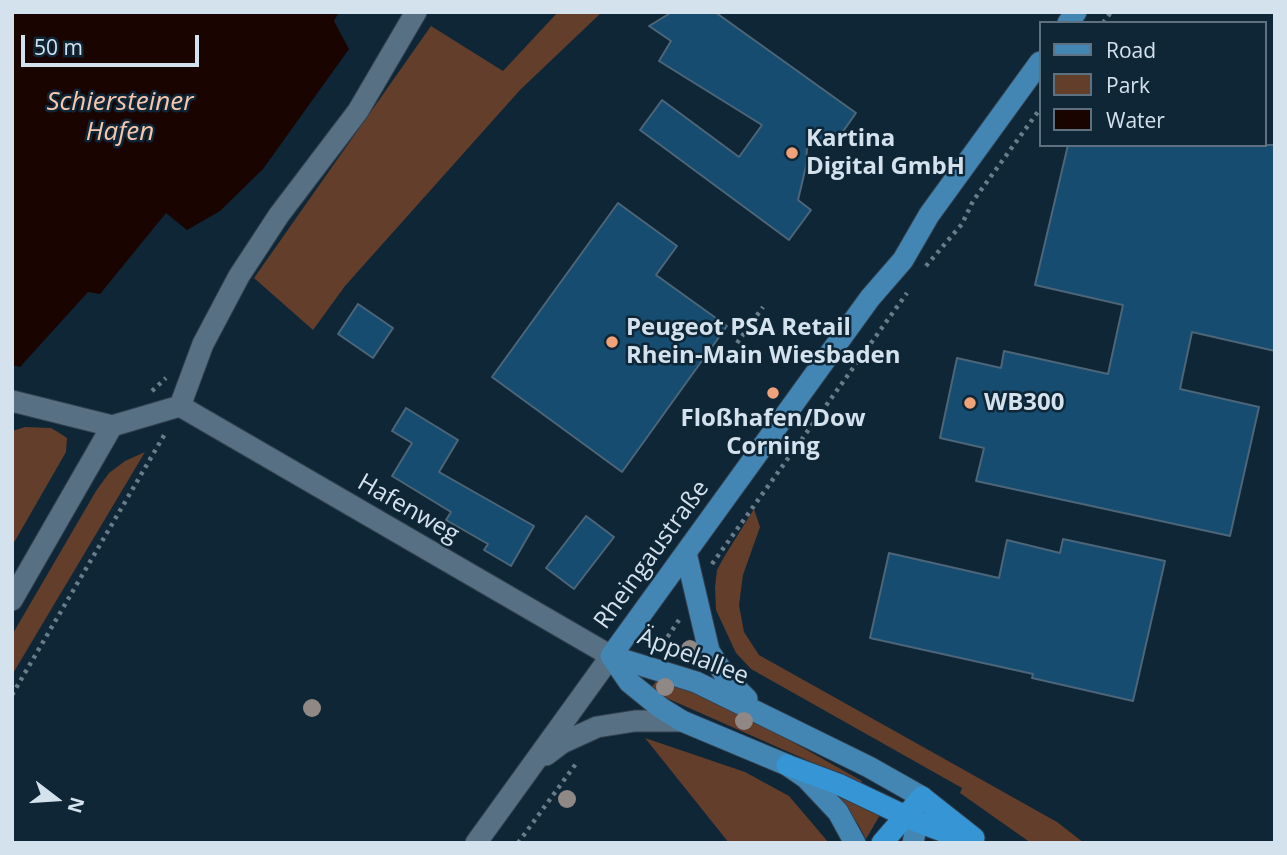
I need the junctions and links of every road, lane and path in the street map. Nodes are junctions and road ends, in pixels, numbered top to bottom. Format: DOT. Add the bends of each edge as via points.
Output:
graph roads {
  1 [pos="416,12"];
  2 [pos="1038,65"];
  3 [pos="1038,112"];
  4 [pos="923,270"];
  5 [pos="912,286"];
  6 [pos="762,307"];
  7 [pos="737,343"];
  8 [pos="173,372"];
  9 [pos="143,398"];
  10 [pos="12,401"];
  11 [pos="180,406"];
  12 [pos="112,426"];
  13 [pos="686,553"];
  14 [pos="711,565"];
  15 [pos="12,600"];
  16 [pos="680,618"];
  17 [pos="662,646"];
  18 [pos="611,656"];
  19 [pos="12,695"];
  20 [pos="758,710"];
  21 [pos="682,721"];
  22 [pos="580,758"];
  23 [pos="787,765"];
  24 [pos="531,766"];
  25 [pos="922,797"];
  26 [pos="912,827"];
  27 [pos="476,843"];
  28 [pos="518,843"];
  29 [pos="855,843"];
  30 [pos="882,843"];
  31 [pos="974,843"];
  32 [pos="980,843"];
  1 -- 11 [label="street" via="358,111 239,276 207,336"];
  2 -- 13 [label="main road, Rheingaustraße" via="929,215 883,267 870,298"];
  3 -- 4 [label="path" via="972,201 962,224"];
  5 -- 14 [label="path"];
  6 -- 7 [label="path"];
  8 -- 9 [label="path"];
  10 -- 12 [label="street"];
  11 -- 12 [label="street"];
  11 -- 18 [label="street, Hafenweg"];
  11 -- 19 [label="path"];
  12 -- 15 [label="street"];
  13 -- 18 [label="main road, Rheingaustraße"];
  13 -- 20 [label="main road" via="709,651 728,680"];
  16 -- 17 [label="path"];
  18 -- 20 [label="main road, Äppelallee" via="669,671"];
  18 -- 21 [label="main road, Äppelallee" via="632,685"];
  18 -- 24 [label="street, Rheingaustraße"];
  20 -- 25 [label="main road, Äppelallee"];
  21 -- 23 [label="main road, Äppelallee"];
  21 -- 24 [label="street" via="623,722 587,729"];
  22 -- 28 [label="path"];
  23 -- 26 [label="highway" via="838,784"];
  23 -- 29 [label="main road, Äppelallee" via="824,794"];
  24 -- 27 [label="street, Rheingaustraße"];
  25 -- 26 [label="highway"];
  25 -- 32 [label="highway"];
  26 -- 30 [label="highway"];
  26 -- 31 [label="highway"];
}
